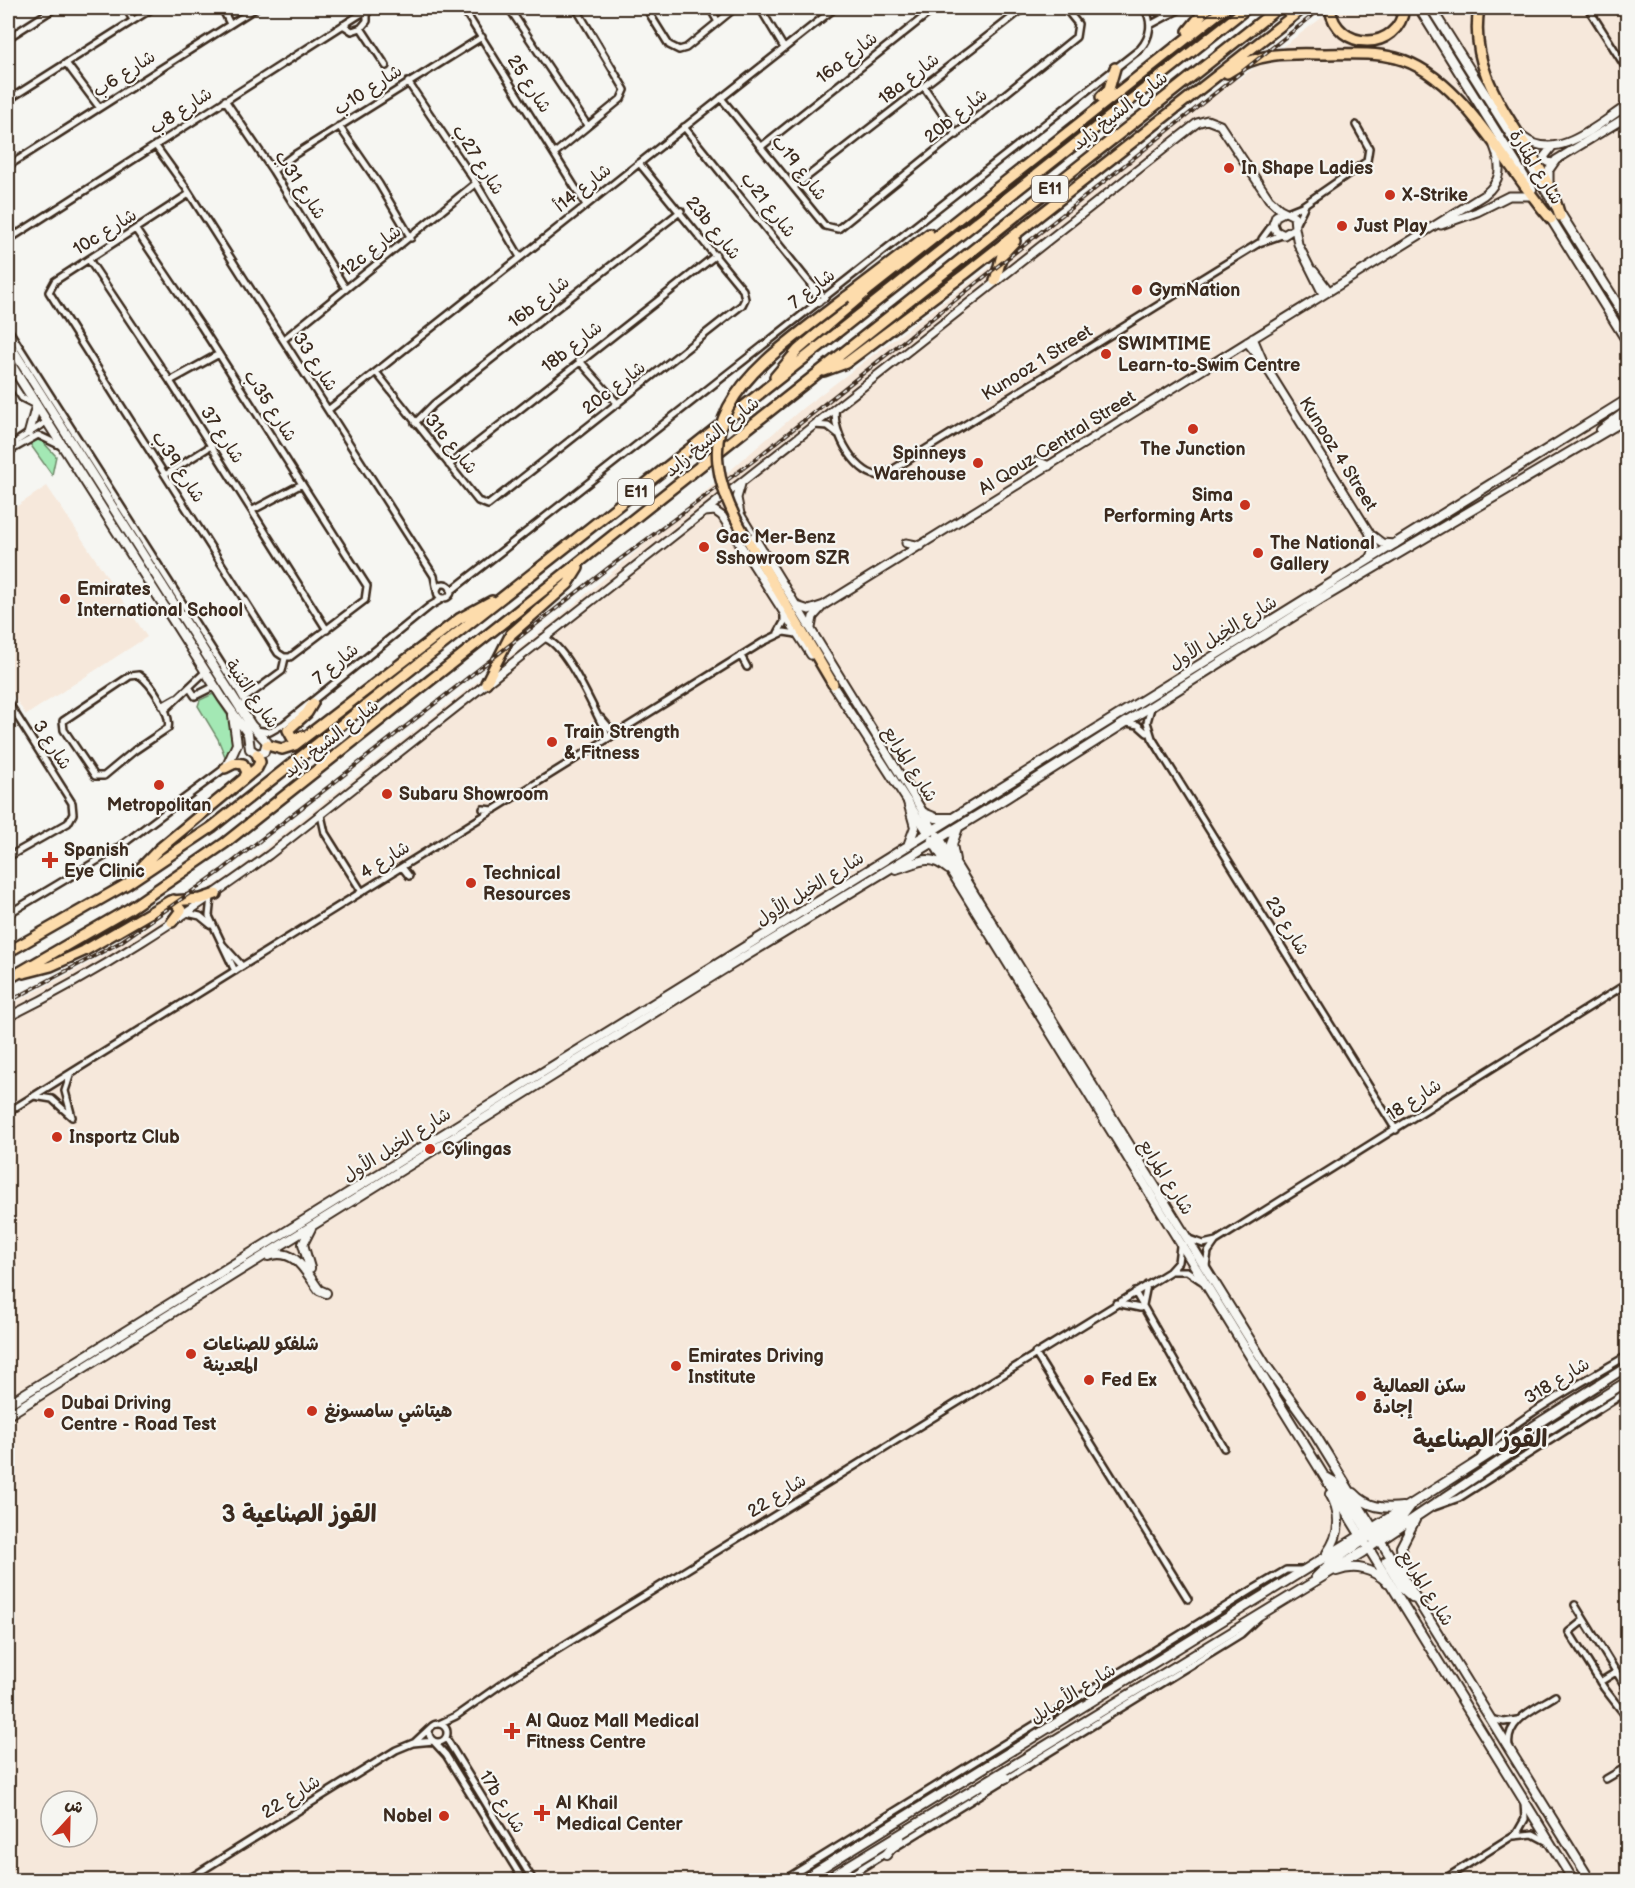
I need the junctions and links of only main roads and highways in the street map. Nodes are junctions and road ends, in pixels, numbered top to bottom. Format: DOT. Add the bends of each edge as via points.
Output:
graph roads {
  1 [pos="1207,8"];
  2 [pos="1225,8"];
  3 [pos="1247,8"];
  4 [pos="1278,8"];
  5 [pos="1303,8"];
  6 [pos="1330,8"];
  7 [pos="1404,8"];
  8 [pos="1419,8"];
  9 [pos="1431,8"];
  10 [pos="1479,8"];
  11 [pos="1174,46"];
  12 [pos="1115,68"];
  13 [pos="1181,105"];
  14 [pos="1078,122"];
  15 [pos="1057,202"];
  16 [pos="1556,217"];
  17 [pos="954,219"];
  18 [pos="995,281"];
  19 [pos="1628,321"];
  20 [pos="8,342"];
  21 [pos="1628,343"];
  22 [pos="8,360"];
  23 [pos="822,371"];
  24 [pos="768,387"];
  25 [pos="1628,399"];
  26 [pos="35,406"];
  27 [pos="1628,410"];
  28 [pos="1628,418"];
  29 [pos="46,422"];
  30 [pos="29,433"];
  31 [pos="1597,436"];
  32 [pos="86,465"];
  33 [pos="128,531"];
  34 [pos="139,535"];
  35 [pos="579,564"];
  36 [pos="161,569"];
  37 [pos="161,583"];
  38 [pos="500,599"];
  39 [pos="486,683"];
  40 [pos="832,684"];
  41 [pos="313,703"];
  42 [pos="232,711"];
  43 [pos="310,732"];
  44 [pos="267,745"];
  45 [pos="257,754"];
  46 [pos="225,768"];
  47 [pos="244,779"];
  48 [pos="908,802"];
  49 [pos="924,813"];
  50 [pos="956,817"];
  51 [pos="959,827"];
  52 [pos="931,832"];
  53 [pos="936,840"];
  54 [pos="908,845"];
  55 [pos="956,864"];
  56 [pos="889,870"];
  57 [pos="953,873"];
  58 [pos="127,884"];
  59 [pos="213,896"];
  60 [pos="173,900"];
  61 [pos="172,922"];
  62 [pos="8,952"];
  63 [pos="18,974"];
  64 [pos="8,979"];
  65 [pos="313,1225"];
  66 [pos="1183,1239"];
  67 [pos="258,1260"];
  68 [pos="310,1268"];
  69 [pos="326,1293"];
  70 [pos="1628,1366"];
  71 [pos="1628,1381"];
  72 [pos="8,1404"];
  73 [pos="8,1414"];
  74 [pos="1324,1476"];
  75 [pos="1346,1485"];
  76 [pos="1410,1504"];
  77 [pos="1416,1518"];
  78 [pos="1370,1538"];
  79 [pos="1321,1558"];
  80 [pos="1311,1583"];
  81 [pos="1406,1583"];
  82 [pos="1394,1589"];
  83 [pos="1415,1598"];
  84 [pos="1006,1778"];
  85 [pos="978,1787"];
  86 [pos="903,1833"];
  87 [pos="886,1855"];
  88 [pos="802,1881"];
  89 [pos="825,1881"];
  90 [pos="1573,1881"];
  91 [pos="1590,1881"];
  1 -- 11 [label="highway"];
  2 -- 11 [label="highway"];
  3 -- 24 [label="highway, شارع الشيخ زايد / E11"];
  4 -- 23 [label="highway, شارع الشيخ زايد / E11"];
  5 -- 13 [label="highway"];
  6 -- 7 [label="highway" via="1341,32 1351,39 1369,42 1391,33"];
  8 -- 16 [label="main road, شارع المنارة"];
  9 -- 16 [label="main road, شارع المنارة"];
  10 -- 16 [label="highway" via="1476,37 1487,81 1552,191"];
  11 -- 14 [label="highway"];
  12 -- 14 [label="highway" via="1107,92"];
  13 -- 15 [label="highway"];
  13 -- 16 [label="highway" via="1238,66 1262,56 1381,55 1411,63 1432,74 1459,99 1532,196"];
  14 -- 17 [label="highway"];
  15 -- 18 [label="highway" via="1005,252"];
  15 -- 23 [label="highway" via="846,363"];
  16 -- 19 [label="main road, شارع المنارة"];
  16 -- 21 [label="main road, شارع المنارة"];
  17 -- 24 [label="highway" via="825,327 792,357"];
  17 -- 40 [label="highway, bridge" via="914,245 756,369 738,389 726,412 718,447 719,473 729,507"];
  20 -- 32 [label="main road, شارع الثنية"];
  22 -- 26 [label="main road, شارع الثنية"];
  23 -- 35 [label="highway, شارع الشيخ زايد / E11"];
  24 -- 38 [label="highway, شارع الشيخ زايد / E11"];
  25 -- 50 [label="main road, شارع الخيل الأول"];
  26 -- 29 [label="main road, شارع الثنية"];
  26 -- 30 [label="main road"];
  27 -- 31 [label="main road"];
  28 -- 31 [label="main road, شارع الخيل الأول"];
  29 -- 32 [label="main road" via="52,421"];
  29 -- 42 [label="main road, شارع الثنية"];
  31 -- 51 [label="main road, شارع الخيل الأول" via="1504,494 1428,534"];
  32 -- 33 [label="main road, شارع الثنية"];
  33 -- 34 [label="main road"];
  33 -- 37 [label="main road, شارع الثنية"];
  35 -- 39 [label="highway" via="568,584 511,634"];
  35 -- 63 [label="highway, شارع الشيخ زايد / E11" via="203,859 109,921"];
  36 -- 37 [label="main road"];
  37 -- 44 [label="main road, شارع الثنية"];
  38 -- 43 [label="highway" via="459,618"];
  38 -- 58 [label="highway, شارع الشيخ زايد / E11" via="212,827"];
  41 -- 43 [label="highway" via="287,732 295,739"];
  42 -- 45 [label="main road, شارع الثنية" via="248,734 250,748"];
  42 -- 46 [label="main road" via="238,740"];
  43 -- 44 [label="highway" via="286,748"];
  44 -- 45 [label="main road, شارع الثنية" via="264,752"];
  45 -- 47 [label="highway" via="259,766"];
  46 -- 47 [label="highway" via="235,763 243,765"];
  47 -- 58 [label="highway" via="158,850"];
  48 -- 54 [label="main road" via="915,827"];
  49 -- 50 [label="main road" via="936,818"];
  50 -- 52 [label="main road, شارع الخيل الأول"];
  51 -- 53 [label="main road, شارع الخيل الأول"];
  51 -- 55 [label="main road" via="952,844"];
  52 -- 53 [label="main road, شارع المرابع"];
  52 -- 54 [label="main road, شارع الخيل الأول"];
  53 -- 55 [label="main road, شارع المرابع"];
  53 -- 56 [label="main road, شارع الخيل الأول"];
  53 -- 57 [label="main road, شارع المرابع"];
  54 -- 72 [label="main road, شارع الخيل الأول"];
  55 -- 66 [label="main road, شارع المرابع"];
  56 -- 57 [label="main road" via="927,858"];
  56 -- 65 [label="main road, شارع الخيل الأول"];
  57 -- 66 [label="main road, شارع المرابع"];
  58 -- 62 [label="highway, شارع الشيخ زايد / E11"];
  59 -- 60 [label="highway"];
  60 -- 61 [label="highway" via="181,910"];
  60 -- 63 [label="highway" via="84,951 43,969"];
  63 -- 64 [label="highway, شارع الشيخ زايد / E11"];
  65 -- 67 [label="main road, شارع الخيل الأول"];
  65 -- 68 [label="main road" via="303,1244"];
  66 -- 74 [label="main road, شارع المرابع" via="1210,1292"];
  66 -- 75 [label="main road, شارع المرابع"];
  67 -- 69 [label="main road" via="278,1253 293,1257"];
  67 -- 73 [label="main road, شارع الخيل الأول"];
  70 -- 76 [label="main road, شارع الأصايل"];
  71 -- 77 [label="main road, شارع الأصايل"];
  74 -- 78 [label="main road, شارع المرابع"];
  74 -- 79 [label="main road" via="1338,1522 1333,1543"];
  75 -- 76 [label="main road" via="1373,1506 1387,1509"];
  75 -- 78 [label="main road, شارع المرابع"];
  76 -- 78 [label="main road, شارع الأصايل"];
  77 -- 78 [label="main road, شارع الأصايل"];
  77 -- 81 [label="main road" via="1401,1547"];
  78 -- 79 [label="main road, شارع الأصايل"];
  78 -- 80 [label="main road, شارع الأصايل"];
  78 -- 81 [label="main road, شارع المرابع"];
  78 -- 82 [label="main road, شارع المرابع"];
  78 -- 83 [label="main road" via="1403,1589"];
  79 -- 88 [label="main road, شارع الأصايل"];
  80 -- 82 [label="main road" via="1343,1569 1359,1568 1378,1575"];
  80 -- 85 [label="main road, شارع الأصايل"];
  81 -- 83 [label="main road, شارع المرابع"];
  82 -- 90 [label="main road, شارع المرابع"];
  83 -- 91 [label="main road, شارع المرابع"];
  84 -- 85 [label="main road"];
  85 -- 86 [label="main road, شارع الأصايل"];
  86 -- 87 [label="main road"];
  86 -- 89 [label="main road, شارع الأصايل"];
}
